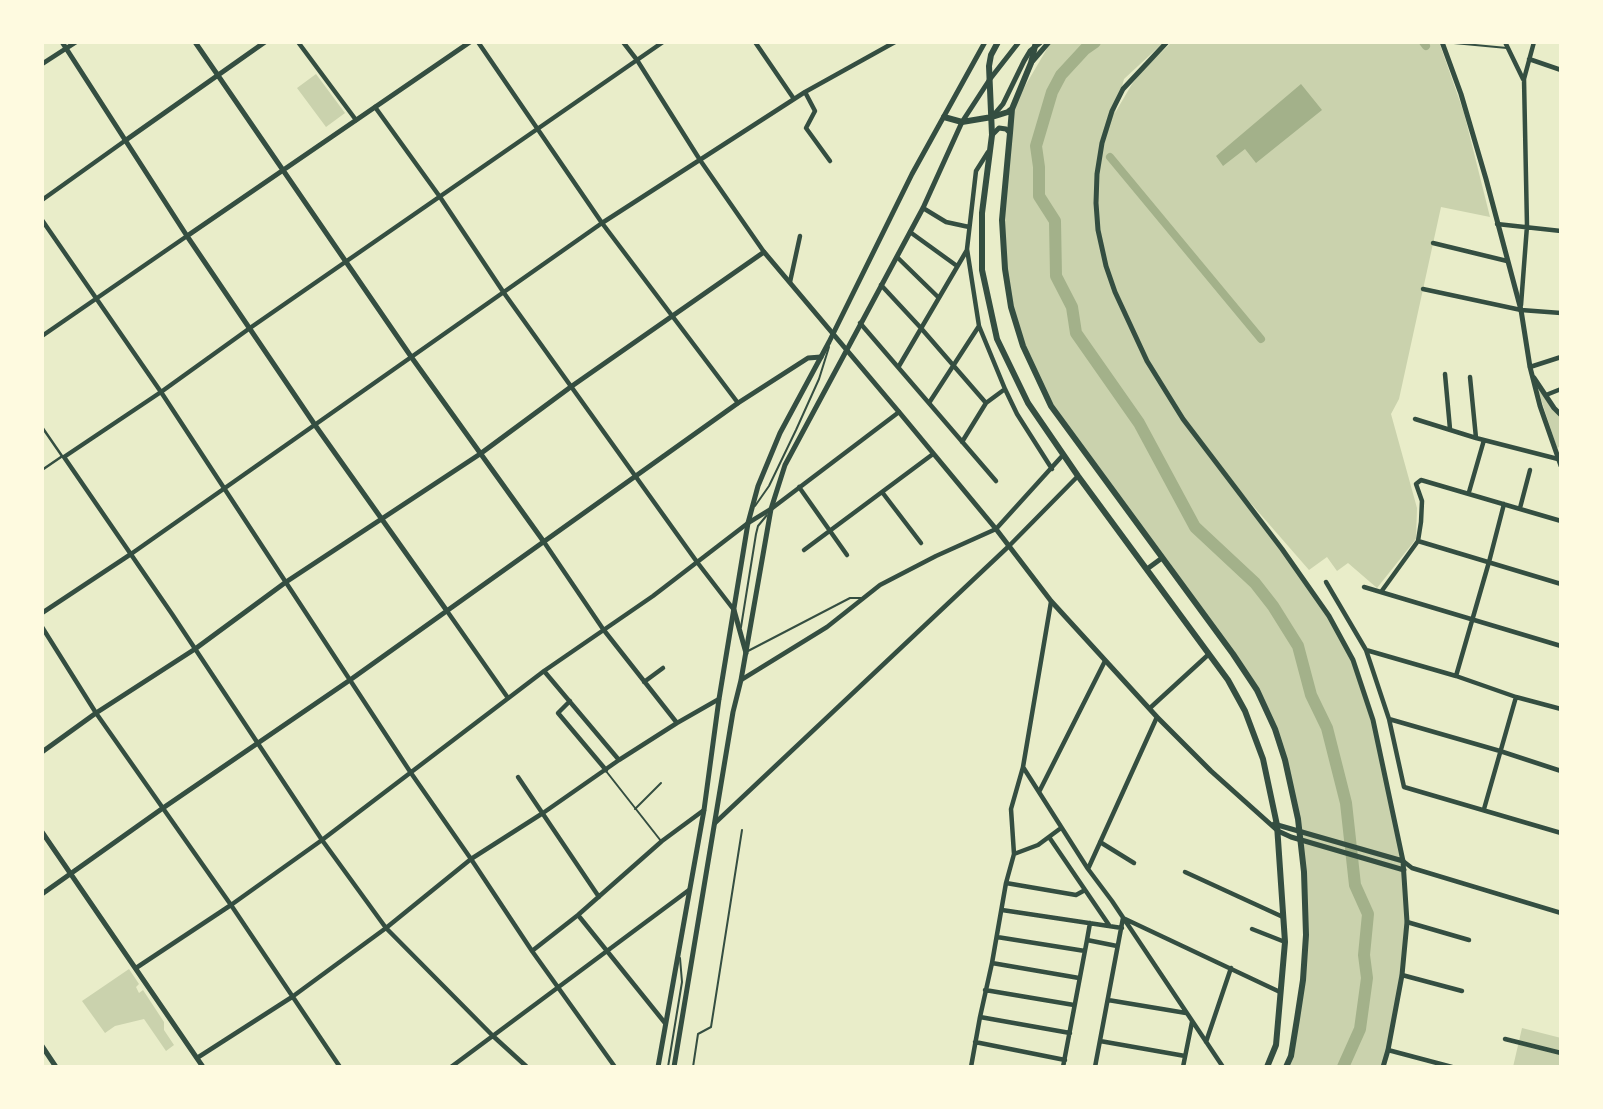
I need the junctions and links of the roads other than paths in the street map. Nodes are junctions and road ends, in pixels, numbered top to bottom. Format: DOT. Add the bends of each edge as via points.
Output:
graph roads {
  1 [pos="62,42"];
  2 [pos="76,42"];
  3 [pos="195,42"];
  4 [pos="265,42"];
  5 [pos="298,42"];
  6 [pos="470,42"];
  7 [pos="478,42"];
  8 [pos="623,42"];
  9 [pos="663,42"];
  10 [pos="755,42"];
  11 [pos="895,42"];
  12 [pos="985,42"];
  13 [pos="998,42"];
  14 [pos="1019,42"];
  15 [pos="1049,42"];
  16 [pos="1167,42"];
  17 [pos="1442,42"];
  18 [pos="1505,42"];
  19 [pos="1534,42"];
  20 [pos="1037,43"];
  21 [pos="67,48"];
  22 [pos="1508,48"];
  23 [pos="1529,59"];
  24 [pos="637,61"];
  25 [pos="1031,63"];
  26 [pos="42,64"];
  27 [pos="1561,70"];
  28 [pos="217,76"];
  29 [pos="990,79"];
  30 [pos="1524,79"];
  31 [pos="805,92"];
  32 [pos="794,99"];
  33 [pos="375,107"];
  34 [pos="1012,109"];
  35 [pos="944,117"];
  36 [pos="992,117"];
  37 [pos="356,120"];
  38 [pos="962,122"];
  39 [pos="539,129"];
  40 [pos="1010,133"];
  41 [pos="992,135"];
  42 [pos="126,140"];
  43 [pos="988,151"];
  44 [pos="700,160"];
  45 [pos="830,161"];
  46 [pos="283,172"];
  47 [pos="440,197"];
  48 [pos="42,200"];
  49 [pos="923,208"];
  50 [pos="42,220"];
  51 [pos="602,223"];
  52 [pos="1497,224"];
  53 [pos="1527,226"];
  54 [pos="969,227"];
  55 [pos="1561,231"];
  56 [pos="911,232"];
  57 [pos="187,236"];
  58 [pos="800,236"];
  59 [pos="1433,243"];
  60 [pos="967,249"];
  61 [pos="764,252"];
  62 [pos="897,257"];
  63 [pos="346,261"];
  64 [pos="1507,261"];
  65 [pos="957,266"];
  66 [pos="790,282"];
  67 [pos="881,285"];
  68 [pos="1423,289"];
  69 [pos="504,293"];
  70 [pos="938,297"];
  71 [pos="95,299"];
  72 [pos="1521,310"];
  73 [pos="1561,313"];
  74 [pos="672,316"];
  75 [pos="860,323"];
  76 [pos="979,326"];
  77 [pos="920,327"];
  78 [pos="250,328"];
  79 [pos="832,334"];
  80 [pos="42,336"];
  81 [pos="829,342"];
  82 [pos="847,351"];
  83 [pos="821,357"];
  84 [pos="1561,357"];
  85 [pos="412,358"];
  86 [pos="953,365"];
  87 [pos="898,366"];
  88 [pos="1530,367"];
  89 [pos="1445,374"];
  90 [pos="1532,375"];
  91 [pos="1470,377"];
  92 [pos="572,386"];
  93 [pos="1005,389"];
  94 [pos="1561,389"];
  95 [pos="161,392"];
  96 [pos="1546,395"];
  97 [pos="738,403"];
  98 [pos="929,403"];
  99 [pos="986,403"];
  100 [pos="900,412"];
  101 [pos="1561,415"];
  102 [pos="1415,419"];
  103 [pos="314,425"];
  104 [pos="42,427"];
  105 [pos="1450,429"];
  106 [pos="1476,438"];
  107 [pos="1484,440"];
  108 [pos="962,442"];
  109 [pos="1561,451"];
  110 [pos="480,454"];
  111 [pos="933,454"];
  112 [pos="1064,455"];
  113 [pos="63,457"];
  114 [pos="1560,463"];
  115 [pos="1052,469"];
  116 [pos="42,470"];
  117 [pos="1530,470"];
  118 [pos="636,476"];
  119 [pos="1078,476"];
  120 [pos="996,481"];
  121 [pos="799,487"];
  122 [pos="224,489"];
  123 [pos="882,492"];
  124 [pos="1469,492"];
  125 [pos="1504,504"];
  126 [pos="1520,508"];
  127 [pos="770,510"];
  128 [pos="751,512"];
  129 [pos="382,519"];
  130 [pos="1561,520"];
  131 [pos="748,523"];
  132 [pos="996,529"];
  133 [pos="832,531"];
  134 [pos="1418,541"];
  135 [pos="544,542"];
  136 [pos="920,543"];
  137 [pos="1009,547"];
  138 [pos="804,550"];
  139 [pos="131,554"];
  140 [pos="847,555"];
  141 [pos="1162,558"];
  142 [pos="697,562"];
  143 [pos="1489,562"];
  144 [pos="1147,569"];
  145 [pos="286,582"];
  146 [pos="1326,582"];
  147 [pos="1561,584"];
  148 [pos="1364,587"];
  149 [pos="1381,592"];
  150 [pos="863,598"];
  151 [pos="1051,601"];
  152 [pos="734,610"];
  153 [pos="447,611"];
  154 [pos="42,613"];
  155 [pos="1472,618"];
  156 [pos="42,628"];
  157 [pos="603,629"];
  158 [pos="1561,646"];
  159 [pos="195,649"];
  160 [pos="1366,649"];
  161 [pos="746,651"];
  162 [pos="1209,654"];
  163 [pos="1105,661"];
  164 [pos="663,668"];
  165 [pos="544,671"];
  166 [pos="1456,676"];
  167 [pos="350,680"];
  168 [pos="741,680"];
  169 [pos="644,682"];
  170 [pos="1516,696"];
  171 [pos="508,698"];
  172 [pos="719,699"];
  173 [pos="570,701"];
  174 [pos="1150,708"];
  175 [pos="1561,709"];
  176 [pos="96,713"];
  177 [pos="1157,717"];
  178 [pos="1389,719"];
  179 [pos="677,723"];
  180 [pos="257,744"];
  181 [pos="1500,751"];
  182 [pos="42,752"];
  183 [pos="619,761"];
  184 [pos="1023,767"];
  185 [pos="606,770"];
  186 [pos="1561,771"];
  187 [pos="411,773"];
  188 [pos="518,777"];
  189 [pos="661,783"];
  190 [pos="1038,792"];
  191 [pos="163,808"];
  192 [pos="635,809"];
  193 [pos="1484,809"];
  194 [pos="704,810"];
  195 [pos="542,813"];
  196 [pos="715,822"];
  197 [pos="1061,828"];
  198 [pos="1277,828"];
  199 [pos="743,830"];
  200 [pos="42,832"];
  201 [pos="1561,833"];
  202 [pos="1048,837"];
  203 [pos="322,840"];
  204 [pos="662,841"];
  205 [pos="1100,842"];
  206 [pos="1014,854"];
  207 [pos="471,859"];
  208 [pos="1403,861"];
  209 [pos="1134,863"];
  210 [pos="1412,867"];
  211 [pos="1088,869"];
  212 [pos="1404,870"];
  213 [pos="1185,872"];
  214 [pos="71,873"];
  215 [pos="1006,883"];
  216 [pos="689,890"];
  217 [pos="1085,890"];
  218 [pos="42,894"];
  219 [pos="599,897"];
  220 [pos="231,905"];
  221 [pos="1002,910"];
  222 [pos="1561,913"];
  223 [pos="578,915"];
  224 [pos="1283,917"];
  225 [pos="1123,918"];
  226 [pos="1407,922"];
  227 [pos="1090,923"];
  228 [pos="1110,926"];
  229 [pos="386,928"];
  230 [pos="1122,928"];
  231 [pos="1252,929"];
  232 [pos="997,937"];
  233 [pos="1087,940"];
  234 [pos="1469,940"];
  235 [pos="1285,942"];
  236 [pos="1118,946"];
  237 [pos="607,950"];
  238 [pos="678,950"];
  239 [pos="532,951"];
  240 [pos="1085,951"];
  241 [pos="992,962"];
  242 [pos="135,968"];
  243 [pos="1231,968"];
  244 [pos="1402,975"];
  245 [pos="1079,978"];
  246 [pos="558,987"];
  247 [pos="985,990"];
  248 [pos="1462,991"];
  249 [pos="1281,992"];
  250 [pos="292,997"];
  251 [pos="1108,1000"];
  252 [pos="1074,1006"];
  253 [pos="1187,1013"];
  254 [pos="980,1017"];
  255 [pos="1192,1021"];
  256 [pos="665,1023"];
  257 [pos="1070,1033"];
  258 [pos="493,1036"];
  259 [pos="1505,1039"];
  260 [pos="1100,1041"];
  261 [pos="975,1042"];
  262 [pos="1206,1042"];
  263 [pos="42,1046"];
  264 [pos="1388,1050"];
  265 [pos="1561,1053"];
  266 [pos="1185,1056"];
  267 [pos="197,1058"];
  268 [pos="1065,1060"];
  269 [pos="56,1067"];
  270 [pos="203,1067"];
  271 [pos="340,1067"];
  272 [pos="451,1067"];
  273 [pos="527,1067"];
  274 [pos="615,1067"];
  275 [pos="658,1067"];
  276 [pos="668,1067"];
  277 [pos="674,1067"];
  278 [pos="693,1067"];
  279 [pos="971,1067"];
  280 [pos="1063,1067"];
  281 [pos="1095,1067"];
  282 [pos="1183,1067"];
  283 [pos="1223,1067"];
  284 [pos="1267,1067"];
  285 [pos="1286,1067"];
  286 [pos="1383,1067"];
  287 [pos="1452,1067"];
  1 -- 21 [label="street"];
  2 -- 21 [label="street"];
  3 -- 28 [label="street"];
  4 -- 28 [label="street"];
  5 -- 37 [label="street"];
  6 -- 33 [label="street"];
  7 -- 39 [label="street"];
  8 -- 24 [label="street"];
  9 -- 24 [label="street"];
  10 -- 32 [label="street"];
  11 -- 31 [label="street"];
  12 -- 35 [label="street"];
  13 -- 29 [label="main road" via="991,55"];
  14 -- 29 [label="street"];
  15 -- 25 [label="street"];
  16 -- 208 [label="street" via="1122,89 1106,128 1096,203 1106,266 1147,361 1183,419 1329,615 1353,660 1373,720"];
  17 -- 22 [label="lane"];
  17 -- 52 [label="street"];
  18 -- 22 [label="street"];
  19 -- 23 [label="street"];
  20 -- 25 [label="main road"];
  20 -- 36 [label="street"];
  21 -- 26 [label="street"];
  21 -- 42 [label="street"];
  22 -- 30 [label="street"];
  23 -- 27 [label="street"];
  23 -- 30 [label="street"];
  24 -- 39 [label="street"];
  24 -- 44 [label="street"];
  25 -- 34 [label="main road"];
  28 -- 42 [label="street"];
  28 -- 46 [label="street"];
  29 -- 36 [label="main road"];
  29 -- 38 [label="street"];
  30 -- 53 [label="street"];
  31 -- 32 [label="street"];
  31 -- 45 [label="street" via="815,111 806,128"];
  32 -- 44 [label="street"];
  33 -- 37 [label="street"];
  33 -- 47 [label="street"];
  34 -- 36 [label="main road"];
  34 -- 40 [label="main road"];
  35 -- 38 [label="main road"];
  35 -- 79 [label="street"];
  36 -- 38 [label="main road"];
  36 -- 41 [label="main road"];
  37 -- 46 [label="street"];
  38 -- 49 [label="street"];
  39 -- 47 [label="street"];
  39 -- 51 [label="street"];
  40 -- 41 [label="street" via="999,128"];
  40 -- 141 [label="main road" via="1002,220 1010,307 1023,346 1051,406"];
  41 -- 43 [label="main road"];
  42 -- 48 [label="street"];
  42 -- 57 [label="street"];
  43 -- 54 [label="street" via="976,171"];
  43 -- 112 [label="main road" via="982,270 997,339 1028,403"];
  44 -- 51 [label="street"];
  44 -- 61 [label="street"];
  46 -- 57 [label="street"];
  46 -- 63 [label="street"];
  47 -- 63 [label="street"];
  47 -- 69 [label="street"];
  49 -- 54 [label="street" via="946,222"];
  49 -- 56 [label="street"];
  50 -- 71 [label="street"];
  51 -- 69 [label="street"];
  51 -- 74 [label="street"];
  52 -- 53 [label="street"];
  52 -- 64 [label="street"];
  53 -- 55 [label="street"];
  53 -- 72 [label="street"];
  54 -- 60 [label="street"];
  56 -- 62 [label="street"];
  56 -- 65 [label="street"];
  57 -- 71 [label="street"];
  57 -- 78 [label="street"];
  58 -- 66 [label="street"];
  59 -- 64 [label="street"];
  60 -- 65 [label="street"];
  60 -- 76 [label="street"];
  61 -- 66 [label="street"];
  61 -- 74 [label="street"];
  62 -- 67 [label="street"];
  62 -- 70 [label="street"];
  63 -- 78 [label="street"];
  63 -- 85 [label="street"];
  64 -- 72 [label="street"];
  65 -- 70 [label="street"];
  66 -- 79 [label="street"];
  67 -- 75 [label="street"];
  67 -- 77 [label="street"];
  68 -- 72 [label="street"];
  69 -- 85 [label="street"];
  69 -- 92 [label="street"];
  70 -- 77 [label="street"];
  71 -- 80 [label="street"];
  71 -- 95 [label="street"];
  72 -- 73 [label="street"];
  72 -- 88 [label="street"];
  74 -- 92 [label="street"];
  74 -- 97 [label="street"];
  75 -- 82 [label="street"];
  75 -- 87 [label="street"];
  76 -- 86 [label="street"];
  76 -- 93 [label="street"];
  77 -- 86 [label="street"];
  77 -- 87 [label="street"];
  78 -- 95 [label="street"];
  78 -- 103 [label="street"];
  79 -- 81 [label="street"];
  79 -- 82 [label="street"];
  81 -- 83 [label="street"];
  81 -- 128 [label="lane" via="824,367 796,430"];
  82 -- 100 [label="street"];
  82 -- 127 [label="street" via="785,465"];
  83 -- 97 [label="street" via="808,358"];
  83 -- 128 [label="street" via="780,433"];
  84 -- 88 [label="street"];
  85 -- 103 [label="street"];
  85 -- 110 [label="street"];
  86 -- 98 [label="street"];
  86 -- 99 [label="street"];
  87 -- 98 [label="street"];
  88 -- 90 [label="street"];
  89 -- 105 [label="street"];
  90 -- 96 [label="street"];
  90 -- 114 [label="street"];
  91 -- 106 [label="street"];
  92 -- 110 [label="street"];
  92 -- 118 [label="street"];
  93 -- 99 [label="street"];
  93 -- 115 [label="street"];
  94 -- 96 [label="street"];
  95 -- 113 [label="street"];
  95 -- 122 [label="street"];
  96 -- 101 [label="street"];
  97 -- 118 [label="street"];
  98 -- 108 [label="street"];
  99 -- 108 [label="street"];
  100 -- 111 [label="street"];
  100 -- 121 [label="street"];
  102 -- 105 [label="street"];
  103 -- 122 [label="street"];
  103 -- 129 [label="street"];
  104 -- 113 [label="street"];
  105 -- 106 [label="street"];
  106 -- 107 [label="street"];
  107 -- 114 [label="street"];
  107 -- 124 [label="street"];
  108 -- 120 [label="street"];
  109 -- 114 [label="street"];
  110 -- 129 [label="street"];
  110 -- 135 [label="street"];
  111 -- 123 [label="street"];
  111 -- 132 [label="street"];
  112 -- 115 [label="street"];
  112 -- 119 [label="main road"];
  113 -- 116 [label="street"];
  113 -- 139 [label="street"];
  115 -- 132 [label="street"];
  117 -- 126 [label="street"];
  118 -- 135 [label="street"];
  118 -- 142 [label="street"];
  119 -- 137 [label="street"];
  119 -- 144 [label="main road"];
  121 -- 127 [label="street"];
  121 -- 133 [label="street"];
  122 -- 139 [label="street"];
  122 -- 145 [label="street"];
  123 -- 133 [label="street"];
  123 -- 136 [label="street"];
  124 -- 125 [label="street"];
  124 -- 134 [label="street" via="1421,480 1416,484 1422,501"];
  125 -- 126 [label="street"];
  125 -- 143 [label="street"];
  126 -- 130 [label="street"];
  127 -- 131 [label="street"];
  127 -- 161 [label="street"];
  127 -- 161 [label="lane" via="758,526 741,623"];
  128 -- 131 [label="street"];
  129 -- 145 [label="street"];
  129 -- 153 [label="street"];
  131 -- 142 [label="street"];
  131 -- 152 [label="street"];
  132 -- 137 [label="street"];
  132 -- 150 [label="street" via="925,561"];
  133 -- 138 [label="street"];
  133 -- 140 [label="street"];
  134 -- 143 [label="street"];
  134 -- 149 [label="street"];
  135 -- 153 [label="street"];
  135 -- 157 [label="street"];
  137 -- 151 [label="street"];
  137 -- 196 [label="street"];
  139 -- 154 [label="street"];
  139 -- 159 [label="street"];
  141 -- 144 [label="street"];
  141 -- 285 [label="main road" via="1256,690 1285,760 1298,819 1306,935 1303,980"];
  142 -- 152 [label="street"];
  142 -- 157 [label="street"];
  143 -- 147 [label="street"];
  143 -- 155 [label="street"];
  144 -- 162 [label="main road"];
  145 -- 159 [label="street"];
  145 -- 167 [label="street"];
  146 -- 160 [label="street"];
  148 -- 149 [label="street"];
  149 -- 155 [label="street"];
  150 -- 161 [label="lane" via="850,598"];
  150 -- 168 [label="street" via="827,627"];
  151 -- 163 [label="street"];
  151 -- 184 [label="street"];
  152 -- 161 [label="street"];
  152 -- 172 [label="street"];
  153 -- 167 [label="street"];
  153 -- 171 [label="street"];
  155 -- 158 [label="street"];
  155 -- 166 [label="street"];
  156 -- 176 [label="street"];
  157 -- 165 [label="street"];
  157 -- 169 [label="street"];
  159 -- 176 [label="street"];
  159 -- 180 [label="street"];
  160 -- 166 [label="street"];
  160 -- 178 [label="street"];
  161 -- 168 [label="street"];
  162 -- 174 [label="street"];
  162 -- 198 [label="main road" via="1245,711 1263,759"];
  163 -- 174 [label="street"];
  163 -- 190 [label="street"];
  164 -- 169 [label="street"];
  165 -- 171 [label="street"];
  165 -- 173 [label="street"];
  166 -- 170 [label="street"];
  167 -- 180 [label="street"];
  167 -- 187 [label="street"];
  168 -- 196 [label="street"];
  169 -- 179 [label="street"];
  170 -- 175 [label="street"];
  170 -- 181 [label="street"];
  171 -- 187 [label="street"];
  172 -- 179 [label="street"];
  172 -- 194 [label="street"];
  173 -- 183 [label="street"];
  173 -- 185 [label="street" via="558,713"];
  174 -- 177 [label="street"];
  176 -- 182 [label="street"];
  176 -- 191 [label="street"];
  177 -- 198 [label="street"];
  177 -- 205 [label="street"];
  178 -- 181 [label="street"];
  178 -- 193 [label="street" via="1404,787"];
  179 -- 183 [label="street"];
  180 -- 191 [label="street"];
  180 -- 203 [label="street"];
  181 -- 186 [label="street"];
  181 -- 193 [label="street"];
  183 -- 185 [label="street"];
  184 -- 190 [label="street"];
  184 -- 206 [label="street" via="1011,809"];
  185 -- 192 [label="lane"];
  185 -- 195 [label="street"];
  187 -- 203 [label="street"];
  187 -- 207 [label="street"];
  188 -- 195 [label="street"];
  189 -- 192 [label="lane"];
  190 -- 197 [label="street"];
  191 -- 214 [label="street"];
  191 -- 220 [label="street"];
  192 -- 204 [label="lane"];
  193 -- 201 [label="street"];
  194 -- 204 [label="street"];
  194 -- 216 [label="street"];
  195 -- 207 [label="street"];
  195 -- 219 [label="street"];
  196 -- 277 [label="street"];
  197 -- 202 [label="street"];
  197 -- 211 [label="street"];
  198 -- 208 [label="street"];
  198 -- 212 [label="street" via="1291,838"];
  198 -- 224 [label="main road"];
  199 -- 278 [label="lane" via="711,1027 698,1034"];
  200 -- 214 [label="street"];
  202 -- 206 [label="street"];
  202 -- 217 [label="street"];
  203 -- 220 [label="street"];
  203 -- 229 [label="street"];
  204 -- 219 [label="street"];
  205 -- 209 [label="street"];
  205 -- 211 [label="street"];
  206 -- 215 [label="street"];
  207 -- 229 [label="street"];
  207 -- 239 [label="street"];
  208 -- 210 [label="street"];
  208 -- 212 [label="street"];
  210 -- 212 [label="street"];
  210 -- 222 [label="street"];
  211 -- 225 [label="street"];
  212 -- 226 [label="street"];
  213 -- 224 [label="street"];
  214 -- 218 [label="street"];
  214 -- 242 [label="street"];
  215 -- 217 [label="street" via="1076,895"];
  215 -- 221 [label="street"];
  216 -- 237 [label="street"];
  216 -- 238 [label="street"];
  217 -- 228 [label="street"];
  219 -- 223 [label="street"];
  220 -- 242 [label="street"];
  220 -- 250 [label="street"];
  221 -- 227 [label="street"];
  221 -- 232 [label="street"];
  223 -- 237 [label="street"];
  223 -- 239 [label="street"];
  224 -- 235 [label="main road"];
  225 -- 230 [label="street"];
  225 -- 243 [label="street"];
  225 -- 253 [label="street"];
  226 -- 234 [label="street"];
  226 -- 244 [label="street"];
  227 -- 228 [label="street"];
  227 -- 233 [label="street"];
  228 -- 230 [label="street"];
  229 -- 250 [label="street"];
  229 -- 258 [label="street"];
  230 -- 236 [label="street"];
  231 -- 235 [label="street"];
  232 -- 240 [label="street"];
  232 -- 241 [label="street"];
  233 -- 236 [label="street"];
  233 -- 240 [label="street"];
  235 -- 249 [label="main road"];
  236 -- 251 [label="street"];
  237 -- 246 [label="street"];
  237 -- 256 [label="street"];
  238 -- 256 [label="street"];
  238 -- 276 [label="lane" via="682,982"];
  239 -- 246 [label="street"];
  240 -- 245 [label="street"];
  241 -- 245 [label="street"];
  241 -- 247 [label="street"];
  242 -- 267 [label="street"];
  243 -- 249 [label="street"];
  243 -- 262 [label="street"];
  244 -- 248 [label="street"];
  244 -- 264 [label="street"];
  245 -- 252 [label="street"];
  246 -- 258 [label="street"];
  246 -- 274 [label="street"];
  247 -- 252 [label="street"];
  247 -- 254 [label="street"];
  249 -- 284 [label="main road" via="1276,1045"];
  250 -- 267 [label="street"];
  250 -- 271 [label="street"];
  251 -- 253 [label="street"];
  251 -- 260 [label="street"];
  252 -- 257 [label="street"];
  253 -- 255 [label="street"];
  254 -- 257 [label="street"];
  254 -- 261 [label="street"];
  255 -- 262 [label="street"];
  255 -- 266 [label="street"];
  256 -- 275 [label="street"];
  257 -- 268 [label="street"];
  258 -- 272 [label="street"];
  258 -- 273 [label="street"];
  259 -- 265 [label="street"];
  260 -- 266 [label="street"];
  260 -- 281 [label="street"];
  261 -- 268 [label="street"];
  261 -- 279 [label="street"];
  262 -- 283 [label="street"];
  263 -- 269 [label="street"];
  264 -- 286 [label="street"];
  264 -- 287 [label="street"];
  266 -- 282 [label="street"];
  267 -- 270 [label="street"];
  268 -- 280 [label="street"];
}
